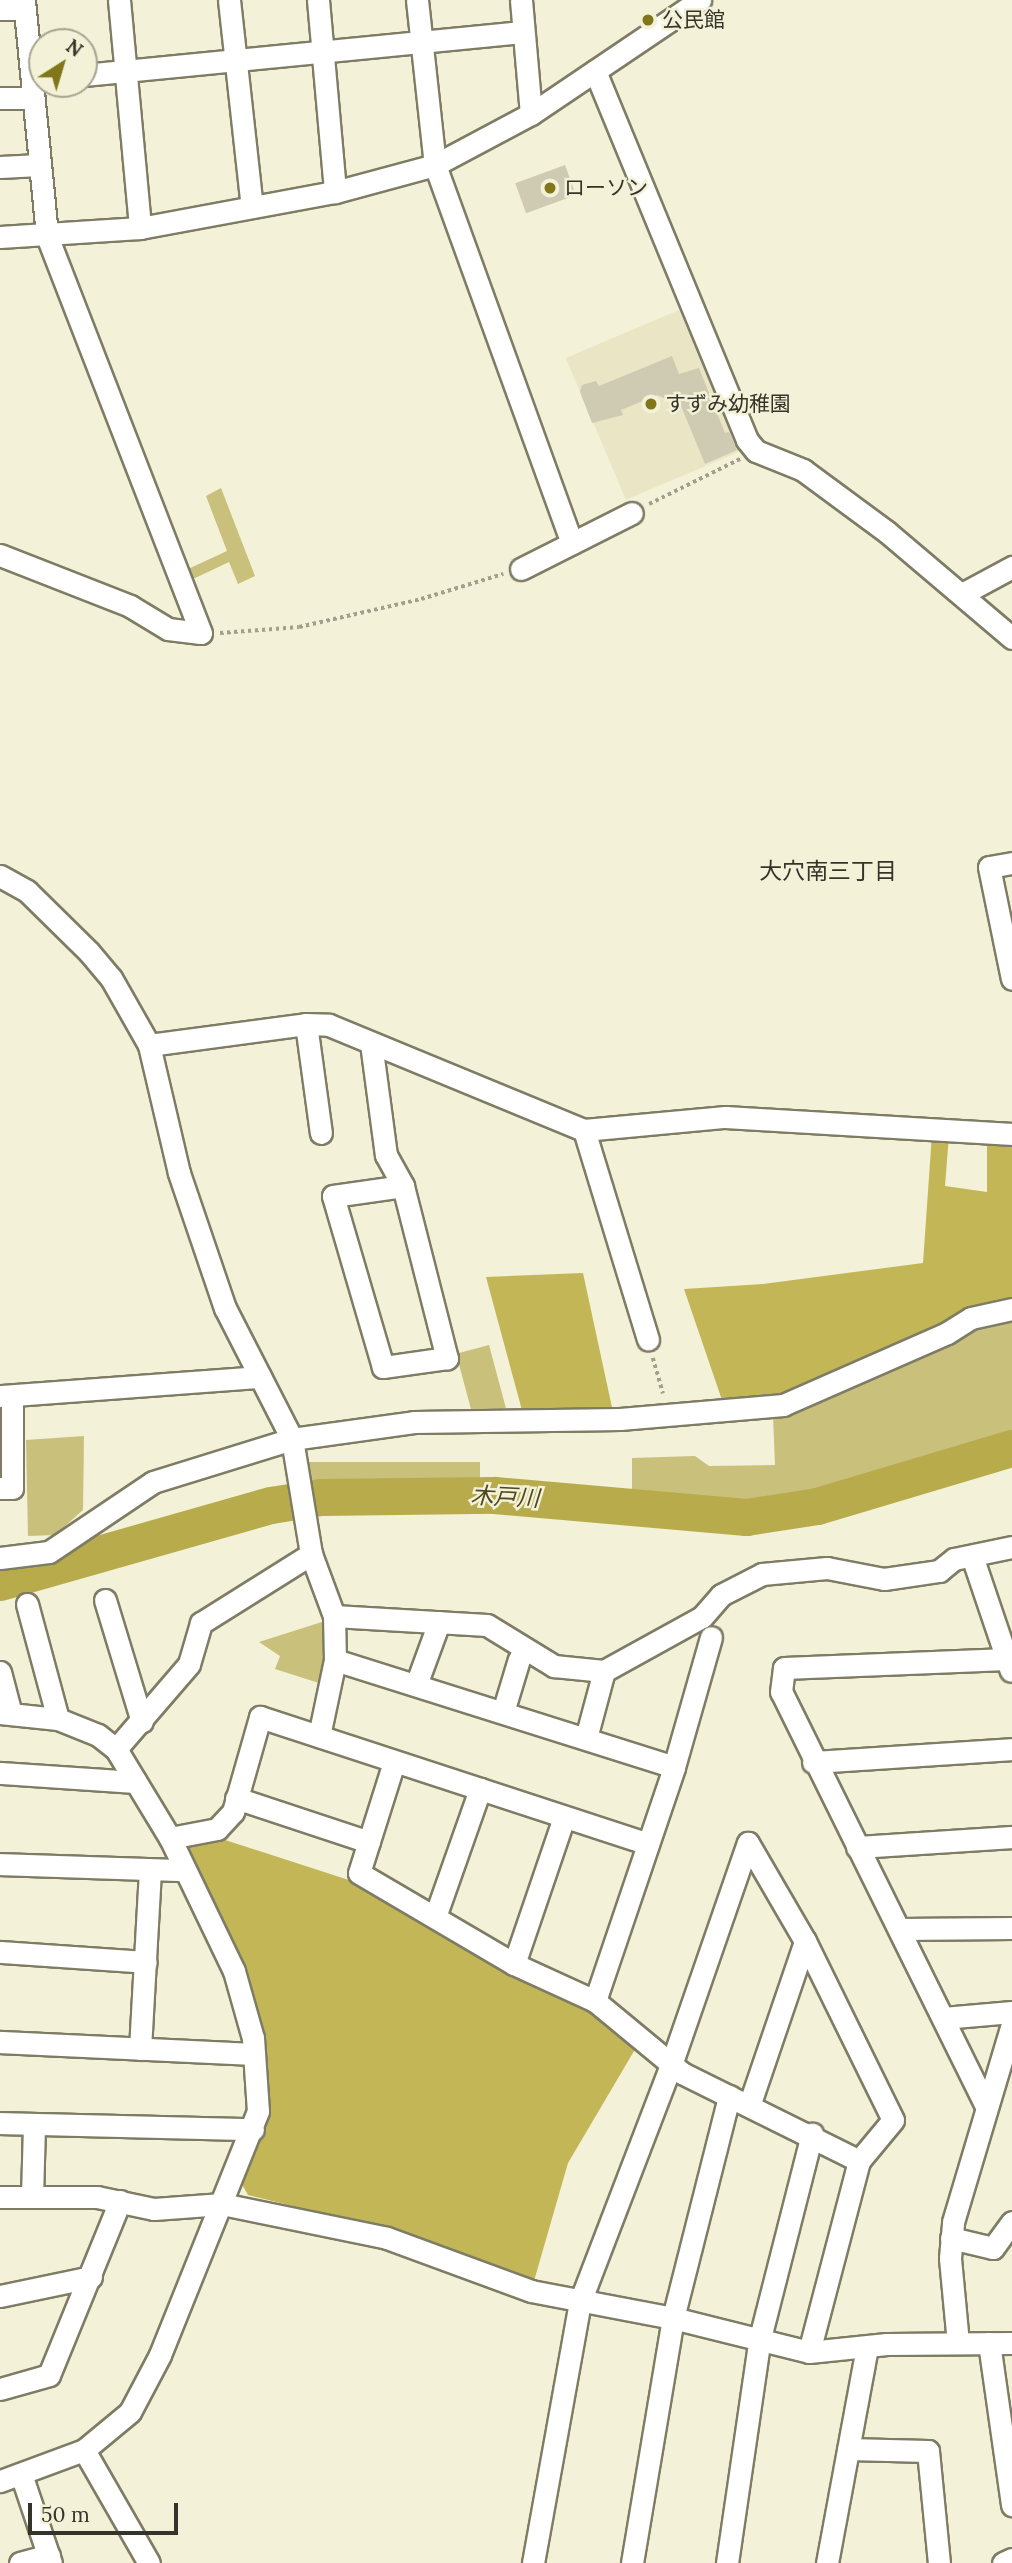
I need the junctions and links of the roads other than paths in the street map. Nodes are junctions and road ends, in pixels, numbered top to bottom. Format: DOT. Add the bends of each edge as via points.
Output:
graph roads {
  1 [pos="119,0"];
  2 [pos="229,0"];
  3 [pos="318,0"];
  4 [pos="417,0"];
  5 [pos="521,0"];
  6 [pos="700,0"];
  7 [pos="25,5"];
  8 [pos="0,9"];
  9 [pos="28,28"];
  10 [pos="522,32"];
  11 [pos="421,41"];
  12 [pos="322,51"];
  13 [pos="235,60"];
  14 [pos="125,71"];
  15 [pos="595,71"];
  16 [pos="98,74"];
  17 [pos="28,89"];
  18 [pos="0,98"];
  19 [pos="36,98"];
  20 [pos="531,114"];
  21 [pos="435,165"];
  22 [pos="39,166"];
  23 [pos="0,167"];
  24 [pos="335,192"];
  25 [pos="252,207"];
  26 [pos="140,228"];
  27 [pos="47,235"];
  28 [pos="0,237"];
  29 [pos="632,513"];
  30 [pos="572,543"];
  31 [pos="0,555"];
  32 [pos="1012,567"];
  33 [pos="521,569"];
  34 [pos="962,594"];
  35 [pos="1012,638"];
  36 [pos="1012,863"];
  37 [pos="0,876"];
  38 [pos="1012,979"];
  39 [pos="306,1024"];
  40 [pos="371,1043"];
  41 [pos="149,1045"];
  42 [pos="584,1130"];
  43 [pos="321,1133"];
  44 [pos="1012,1134"];
  45 [pos="403,1186"];
  46 [pos="1012,1310"];
  47 [pos="648,1339"];
  48 [pos="260,1377"];
  49 [pos="6,1396"];
  50 [pos="292,1439"];
  51 [pos="0,1488"];
  52 [pos="1012,1547"];
  53 [pos="311,1554"];
  54 [pos="972,1556"];
  55 [pos="0,1558"];
  56 [pos="106,1600"];
  57 [pos="27,1604"];
  58 [pos="334,1616"];
  59 [pos="439,1622"];
  60 [pos="711,1637"];
  61 [pos="519,1659"];
  62 [pos="335,1660"];
  63 [pos="1010,1666"];
  64 [pos="604,1671"];
  65 [pos="0,1672"];
  66 [pos="416,1685"];
  67 [pos="503,1712"];
  68 [pos="5,1714"];
  69 [pos="58,1719"];
  70 [pos="142,1722"];
  71 [pos="319,1736"];
  72 [pos="586,1738"];
  73 [pos="116,1749"];
  74 [pos="1012,1749"];
  75 [pos="394,1762"];
  76 [pos="813,1762"];
  77 [pos="674,1767"];
  78 [pos="0,1773"];
  79 [pos="136,1782"];
  80 [pos="480,1789"];
  81 [pos="236,1798"];
  82 [pos="564,1817"];
  83 [pos="1012,1837"];
  84 [pos="170,1838"];
  85 [pos="369,1842"];
  86 [pos="648,1844"];
  87 [pos="858,1847"];
  88 [pos="0,1864"];
  89 [pos="182,1870"];
  90 [pos="150,1871"];
  91 [pos="435,1917"];
  92 [pos="1012,1928"];
  93 [pos="900,1929"];
  94 [pos="805,1941"];
  95 [pos="0,1952"];
  96 [pos="146,1962"];
  97 [pos="514,1964"];
  98 [pos="595,2001"];
  99 [pos="1012,2012"];
  100 [pos="943,2018"];
  101 [pos="1012,2024"];
  102 [pos="0,2042"];
  103 [pos="140,2049"];
  104 [pos="254,2054"];
  105 [pos="672,2062"];
  106 [pos="729,2096"];
  107 [pos="750,2104"];
  108 [pos="986,2106"];
  109 [pos="0,2123"];
  110 [pos="34,2123"];
  111 [pos="253,2130"];
  112 [pos="812,2134"];
  113 [pos="859,2161"];
  114 [pos="0,2197"];
  115 [pos="32,2197"];
  116 [pos="120,2201"];
  117 [pos="222,2204"];
  118 [pos="1012,2222"];
  119 [pos="951,2238"];
  120 [pos="91,2277"];
  121 [pos="0,2297"];
  122 [pos="580,2302"];
  123 [pos="673,2318"];
  124 [pos="760,2338"];
  125 [pos="958,2343"];
  126 [pos="989,2343"];
  127 [pos="1012,2343"];
  128 [pos="867,2347"];
  129 [pos="809,2352"];
  130 [pos="0,2389"];
  131 [pos="848,2449"];
  132 [pos="84,2450"];
  133 [pos="21,2474"];
  134 [pos="0,2481"];
  135 [pos="1012,2505"];
  136 [pos="50,2559"];
  137 [pos="1012,2559"];
  138 [pos="19,2563"];
  139 [pos="149,2563"];
  140 [pos="533,2563"];
  141 [pos="632,2563"];
  142 [pos="727,2563"];
  143 [pos="827,2563"];
  144 [pos="939,2563"];
  145 [pos="1003,2563"];
  1 -- 14 [label="street"];
  2 -- 13 [label="street"];
  3 -- 12 [label="street"];
  4 -- 11 [label="street"];
  5 -- 10 [label="street"];
  6 -- 15 [label="street"];
  7 -- 8 [label="street"];
  7 -- 9 [label="street"];
  10 -- 11 [label="street"];
  10 -- 20 [label="street"];
  11 -- 12 [label="street"];
  11 -- 21 [label="street"];
  12 -- 13 [label="street"];
  12 -- 24 [label="street"];
  13 -- 14 [label="street"];
  13 -- 25 [label="street"];
  14 -- 16 [label="street"];
  14 -- 26 [label="street"];
  15 -- 20 [label="street"];
  15 -- 34 [label="street" via="747,440 756,452 803,470"];
  17 -- 18 [label="street"];
  19 -- 22 [label="street"];
  20 -- 21 [label="street"];
  21 -- 24 [label="street"];
  21 -- 30 [label="street"];
  22 -- 23 [label="street"];
  22 -- 27 [label="street"];
  24 -- 25 [label="street"];
  25 -- 26 [label="street"];
  26 -- 27 [label="street"];
  27 -- 28 [label="street"];
  27 -- 31 [label="street" via="201,633 168,629 130,606"];
  29 -- 30 [label="street"];
  30 -- 33 [label="street"];
  32 -- 34 [label="street"];
  34 -- 35 [label="street"];
  36 -- 38 [label="street" via="989,867"];
  37 -- 41 [label="street" via="27,891 89,952 111,978"];
  39 -- 40 [label="street" via="330,1025"];
  39 -- 41 [label="street"];
  39 -- 43 [label="street"];
  40 -- 42 [label="street"];
  40 -- 45 [label="street" via="386,1155"];
  41 -- 48 [label="street" via="179,1173 225,1308"];
  42 -- 44 [label="street" via="725,1117"];
  42 -- 47 [label="street"];
  45 -- 45 [label="street" via="447,1357 383,1367 333,1196"];
  46 -- 50 [label="street" via="971,1318 947,1333 783,1405 670,1416 414,1422"];
  48 -- 49 [label="street"];
  48 -- 50 [label="street"];
  49 -- 51 [label="street" via="12,1488"];
  50 -- 53 [label="street"];
  50 -- 55 [label="street" via="153,1482 49,1552"];
  52 -- 54 [label="street"];
  53 -- 58 [label="street"];
  53 -- 70 [label="street" via="201,1623 189,1664"];
  54 -- 63 [label="street"];
  54 -- 64 [label="street" via="954,1559 939,1572 884,1579 827,1568 762,1574 722,1595 702,1617"];
  56 -- 70 [label="street"];
  57 -- 69 [label="street"];
  58 -- 59 [label="street"];
  58 -- 62 [label="street"];
  59 -- 64 [label="street" via="486,1625 554,1666"];
  59 -- 66 [label="street"];
  60 -- 77 [label="street"];
  61 -- 67 [label="street"];
  62 -- 66 [label="street"];
  62 -- 71 [label="street"];
  63 -- 76 [label="street" via="784,1668 781,1692"];
  64 -- 72 [label="street"];
  65 -- 68 [label="street"];
  66 -- 67 [label="street"];
  67 -- 72 [label="street"];
  68 -- 69 [label="street"];
  69 -- 73 [label="street" via="98,1735"];
  70 -- 73 [label="street"];
  71 -- 75 [label="street"];
  71 -- 81 [label="street" via="260,1717"];
  72 -- 77 [label="street"];
  73 -- 79 [label="street"];
  74 -- 76 [label="street"];
  75 -- 80 [label="street"];
  75 -- 85 [label="street"];
  76 -- 87 [label="street"];
  77 -- 86 [label="street"];
  78 -- 79 [label="street"];
  79 -- 84 [label="street"];
  80 -- 82 [label="street"];
  80 -- 91 [label="street"];
  81 -- 84 [label="street" via="233,1812 217,1829"];
  81 -- 85 [label="street"];
  82 -- 86 [label="street"];
  82 -- 97 [label="street"];
  83 -- 87 [label="street"];
  84 -- 89 [label="street"];
  85 -- 91 [label="street" via="359,1873"];
  86 -- 98 [label="street"];
  87 -- 93 [label="street"];
  88 -- 90 [label="street"];
  89 -- 90 [label="street"];
  89 -- 104 [label="street" via="234,1971 247,2008"];
  90 -- 96 [label="street"];
  91 -- 97 [label="street"];
  92 -- 93 [label="street"];
  93 -- 100 [label="street"];
  94 -- 105 [label="street" via="748,1843"];
  94 -- 107 [label="street"];
  94 -- 113 [label="street" via="893,2120"];
  95 -- 96 [label="street"];
  96 -- 103 [label="street"];
  97 -- 98 [label="street"];
  98 -- 105 [label="street"];
  99 -- 100 [label="street"];
  100 -- 108 [label="street"];
  101 -- 108 [label="street"];
  102 -- 103 [label="street"];
  103 -- 104 [label="street"];
  104 -- 111 [label="street" via="258,2111"];
  105 -- 106 [label="street" via="682,2073"];
  105 -- 122 [label="street"];
  106 -- 107 [label="street"];
  106 -- 123 [label="street"];
  107 -- 112 [label="street"];
  108 -- 119 [label="street"];
  109 -- 110 [label="street"];
  110 -- 111 [label="street"];
  110 -- 115 [label="street"];
  111 -- 117 [label="street"];
  112 -- 113 [label="street"];
  112 -- 124 [label="street"];
  113 -- 129 [label="street"];
  114 -- 115 [label="street"];
  115 -- 116 [label="street"];
  116 -- 117 [label="street" via="154,2209"];
  116 -- 120 [label="street"];
  117 -- 122 [label="street" via="387,2238 531,2291"];
  117 -- 132 [label="street" via="146,2386 130,2413"];
  118 -- 119 [label="street" via="993,2248"];
  119 -- 125 [label="street"];
  120 -- 121 [label="street"];
  120 -- 130 [label="street" via="49,2375"];
  122 -- 123 [label="street"];
  122 -- 140 [label="street"];
  123 -- 124 [label="street"];
  123 -- 141 [label="street"];
  124 -- 129 [label="street"];
  124 -- 142 [label="street"];
  125 -- 126 [label="street"];
  125 -- 128 [label="street"];
  126 -- 127 [label="street"];
  126 -- 135 [label="street"];
  128 -- 129 [label="street"];
  128 -- 131 [label="street"];
  131 -- 143 [label="street"];
  131 -- 144 [label="street" via="928,2451"];
  132 -- 133 [label="street"];
  132 -- 139 [label="street"];
  133 -- 134 [label="street"];
  133 -- 136 [label="street"];
  136 -- 138 [label="street"];
  137 -- 145 [label="street"];
}
